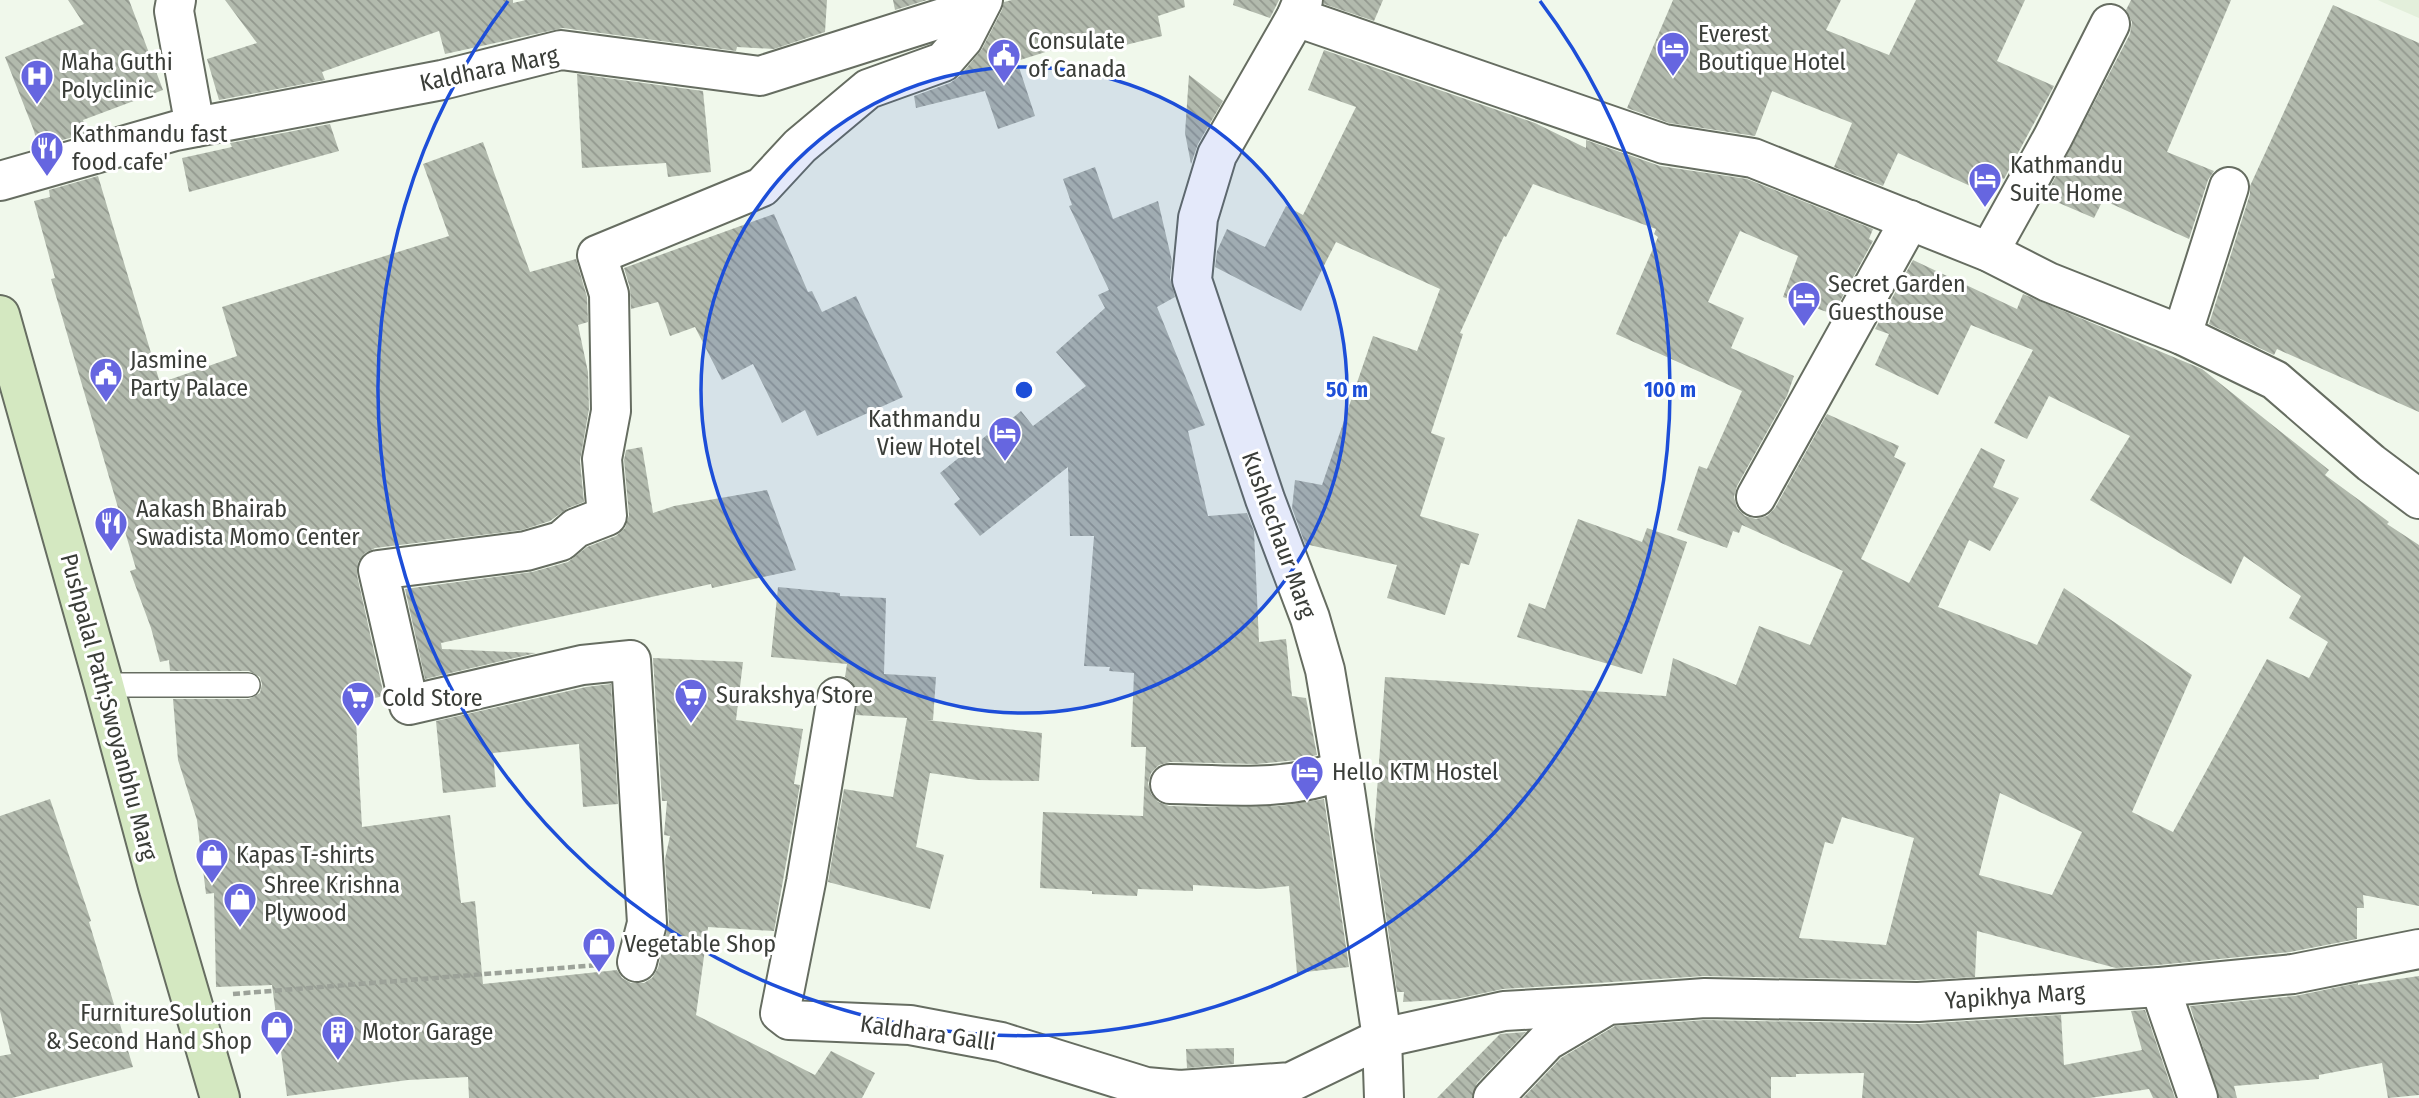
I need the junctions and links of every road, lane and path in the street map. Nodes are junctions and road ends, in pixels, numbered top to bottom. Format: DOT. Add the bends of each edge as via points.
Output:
graph roads {
  1 [pos="176,0"];
  2 [pos="974,0"];
  3 [pos="983,0"];
  4 [pos="1300,9"];
  5 [pos="2110,24"];
  6 [pos="195,127"];
  7 [pos="0,181"];
  8 [pos="2229,187"];
  9 [pos="1910,220"];
  10 [pos="1989,252"];
  11 [pos="0,315"];
  12 [pos="2182,335"];
  13 [pos="1756,497"];
  14 [pos="2419,499"];
  15 [pos="104,685"];
  16 [pos="248,685"];
  17 [pos="837,697"];
  18 [pos="1342,770"];
  19 [pos="1170,784"];
  20 [pos="2419,949"];
  21 [pos="637,962"];
  22 [pos="2160,987"];
  23 [pos="190,997"];
  24 [pos="1608,1004"];
  25 [pos="1382,1038"];
  26 [pos="220,1098"];
  27 [pos="1384,1098"];
  28 [pos="1493,1098"];
  29 [pos="2198,1098"];
  1 -- 6 [label="street"];
  2 -- 6 [label="street, Kaldhara Marg" via="949,16 760,76 561,50 443,80"];
  3 -- 21 [label="street" via="963,39 943,62 868,89 800,146 762,187 597,255 609,294 611,411 602,459 607,516 576,528 561,541 526,551 378,570 409,705 582,665 631,660 647,923"];
  4 -- 9 [label="street" via="1664,144 1753,158"];
  4 -- 18 [label="street, Kushlechaur Marg" via="1217,155 1198,218 1192,280 1310,618 1325,670"];
  5 -- 10 [label="street"];
  6 -- 7 [label="street, Kaldhara Marg"];
  8 -- 12 [label="street"];
  9 -- 10 [label="street"];
  9 -- 13 [label="street"];
  10 -- 12 [label="street" via="2048,282"];
  11 -- 15 [label="main road, Pushpalal Path;Swoyanbhu Marg"];
  12 -- 14 [label="street" via="2275,380"];
  15 -- 16 [label="lane"];
  15 -- 23 [label="main road, Pushpalal Path;Swoyanbhu Marg"];
  17 -- 25 [label="street, Kaldhara Galli" via="780,1013 789,1020 923,1028 1001,1042 1146,1087 1180,1090 1291,1082"];
  18 -- 19 [label="street" via="1276,786"];
  18 -- 25 [label="street, Kushlechaur Marg"];
  20 -- 22 [label="street, Yapikhya Marg" via="2292,974"];
  21 -- 23 [label="path"];
  22 -- 24 [label="street, Yapikhya Marg" via="1918,1002 1705,998"];
  22 -- 29 [label="street"];
  23 -- 26 [label="main road, Pushpalal Path;Swoyanbhu Marg"];
  24 -- 25 [label="street, Yapikhya Marg" via="1504,1011"];
  24 -- 28 [label="street, Yapikhya Marg" via="1547,1041"];
  25 -- 27 [label="street, Kushlechaur Marg"];
}
